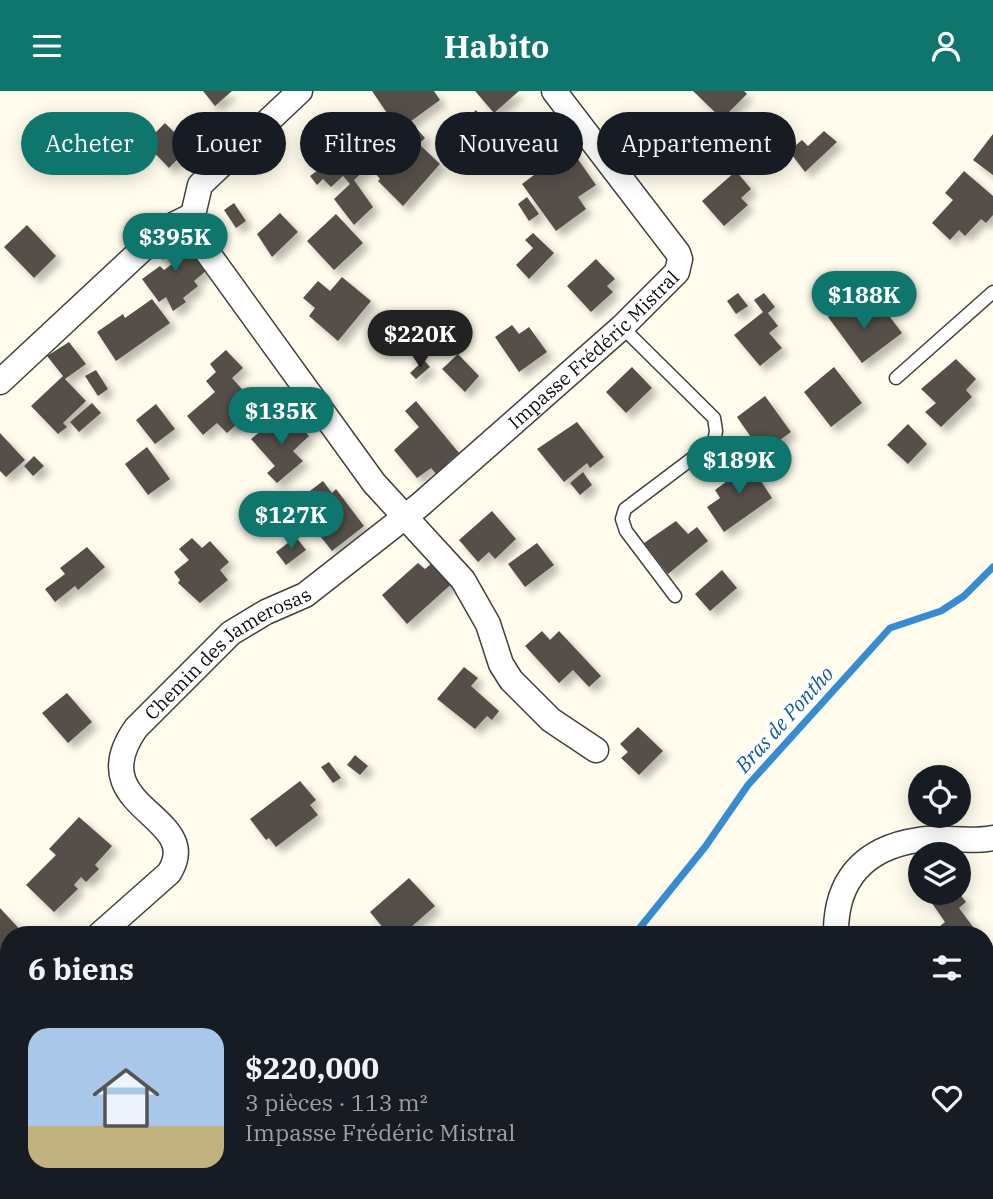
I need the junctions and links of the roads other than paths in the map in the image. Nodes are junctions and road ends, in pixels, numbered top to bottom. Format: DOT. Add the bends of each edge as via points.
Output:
graph roads {
  1 [pos="300,91"];
  2 [pos="554,91"];
  3 [pos="193,215"];
  4 [pos="993,292"];
  5 [pos="622,327"];
  6 [pos="896,378"];
  7 [pos="0,382"];
  8 [pos="405,517"];
  9 [pos="675,596"];
  10 [pos="596,750"];
  11 [pos="993,838"];
  12 [pos="109,926"];
  13 [pos="836,926"];
  1 -- 3 [label="street" via="200,185"];
  2 -- 5 [label="street, Impasse Frédéric Mistral" via="680,259 677,272"];
  3 -- 7 [label="street" via="163,230"];
  3 -- 8 [label="street" via="202,245 374,483"];
  4 -- 6 [label="lane"];
  5 -- 8 [label="street, Impasse Frédéric Mistral"];
  5 -- 9 [label="lane" via="714,418 714,442 625,509 622,519 626,531"];
  8 -- 10 [label="street" via="463,580 510,680 551,720"];
  8 -- 12 [label="street, Chemin des Jamerosas" via="305,595 231,633 136,729 119,764 135,801 174,839 177,862"];
  11 -- 13 [label="street" via="919,840 884,850 861,863 844,885"];
}
